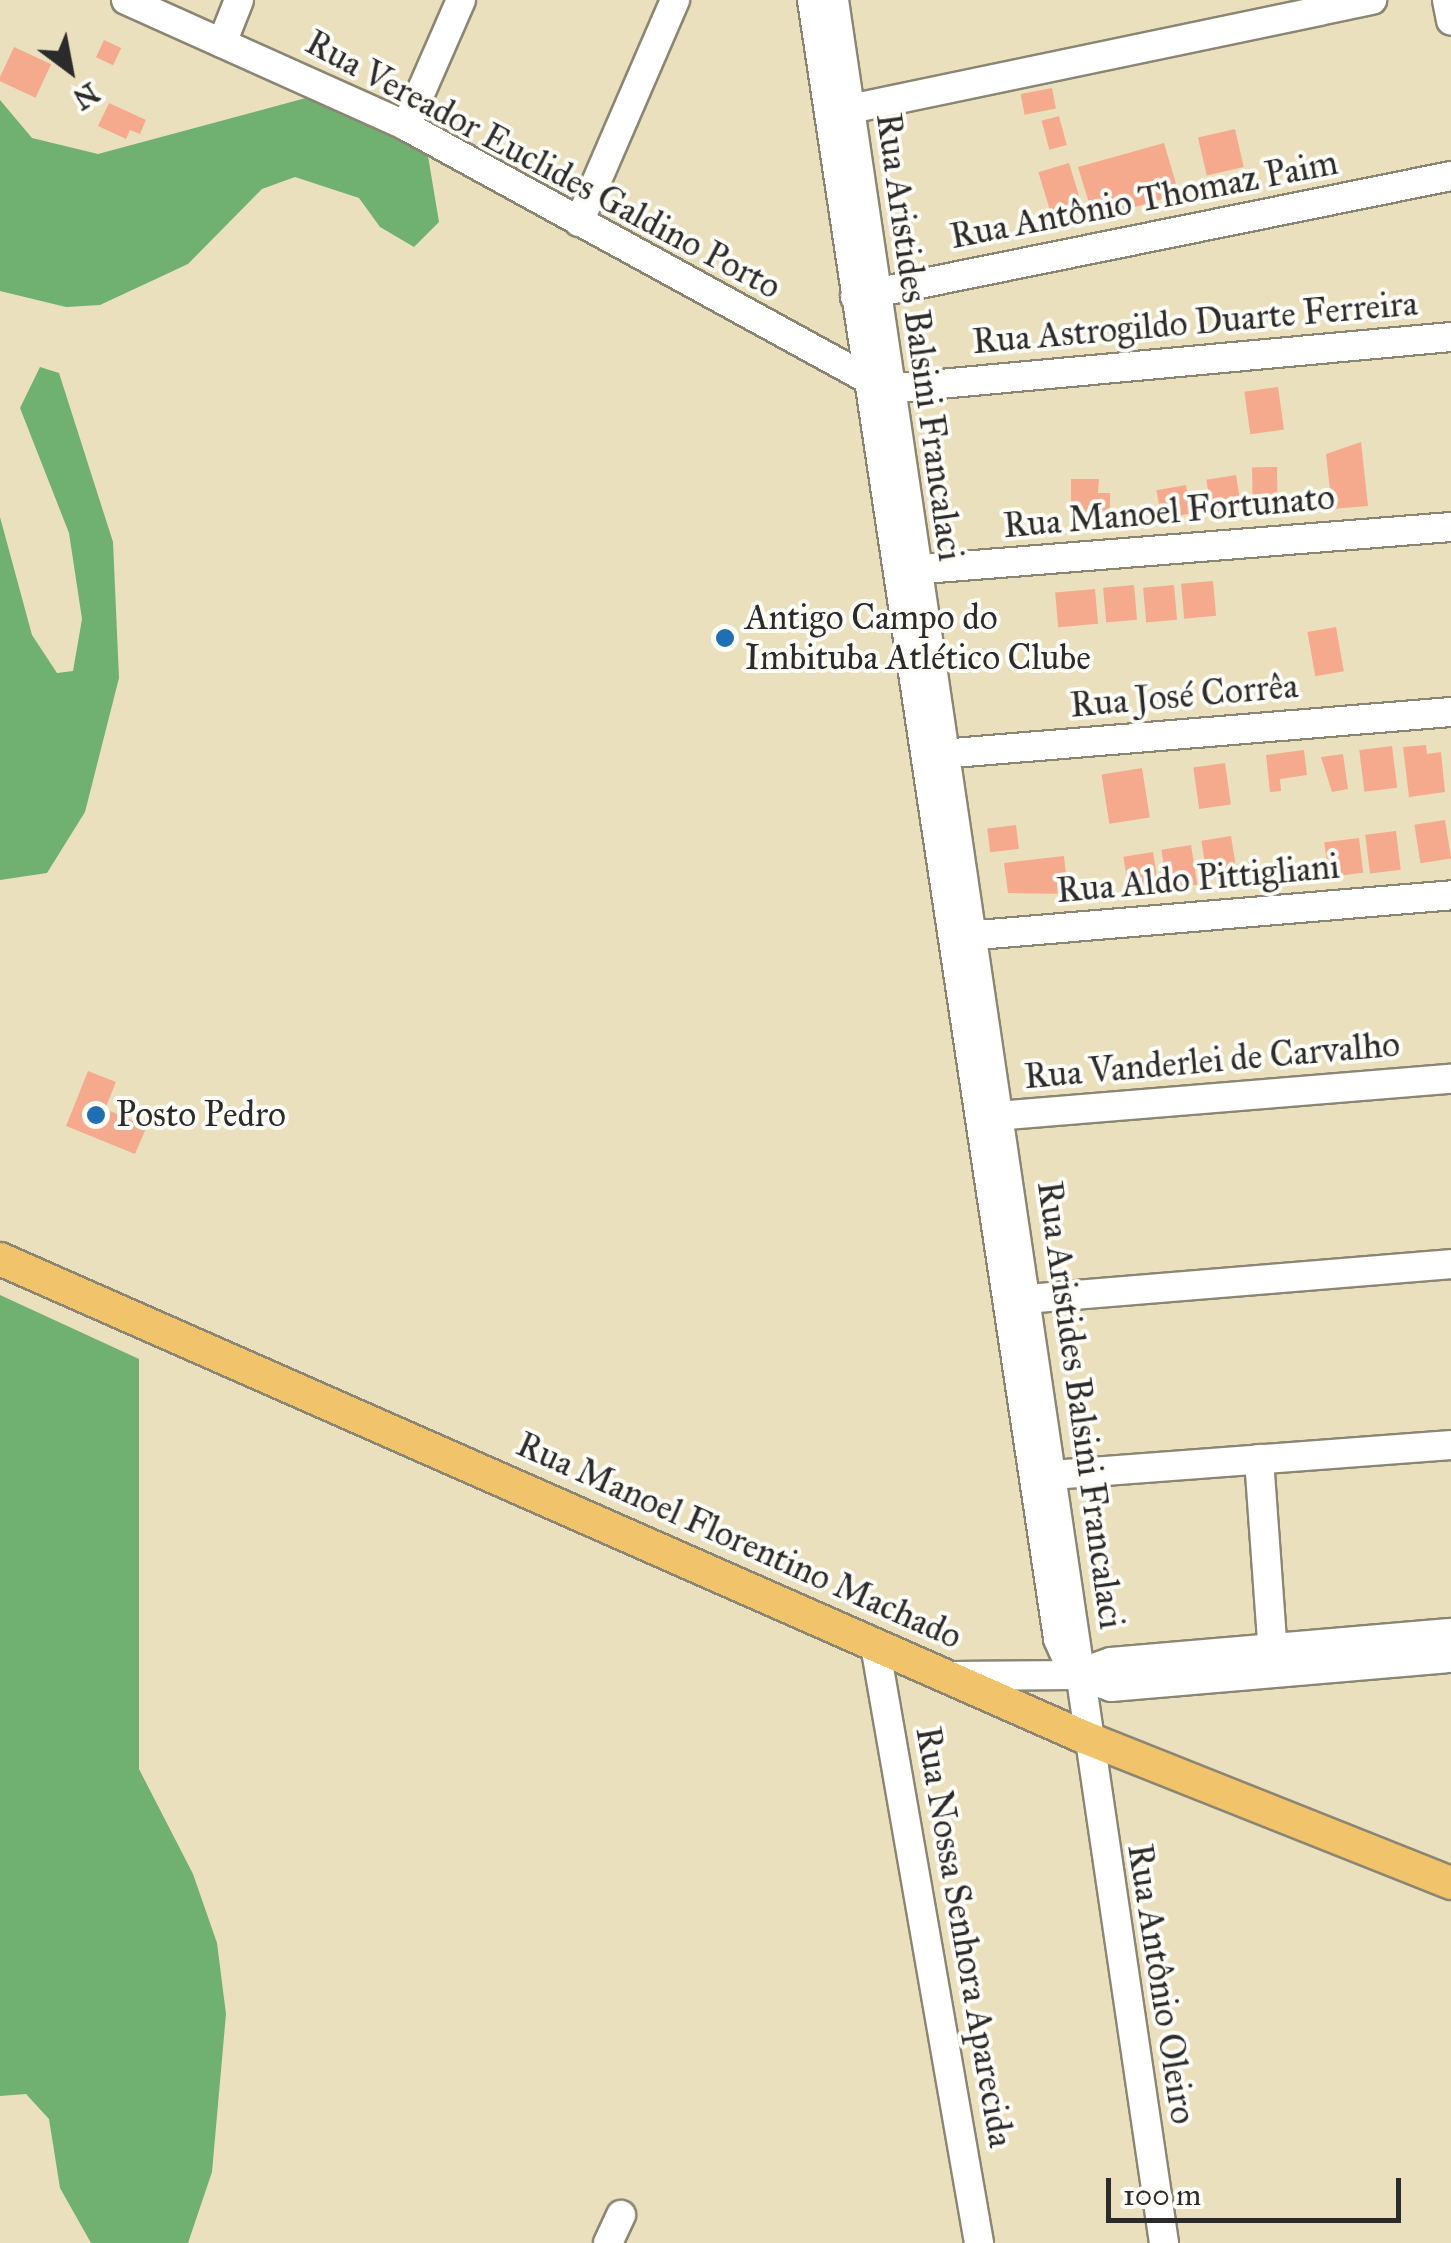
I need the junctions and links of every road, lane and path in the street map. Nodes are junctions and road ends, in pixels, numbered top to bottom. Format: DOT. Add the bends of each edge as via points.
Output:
graph roads {
  1 [pos="126,0"];
  2 [pos="239,0"];
  3 [pos="462,0"];
  4 [pos="676,0"];
  5 [pos="812,0"];
  6 [pos="834,0"];
  7 [pos="1372,0"];
  8 [pos="1447,0"];
  9 [pos="1451,21"];
  10 [pos="222,43"];
  11 [pos="837,112"];
  12 [pos="406,126"];
  13 [pos="1451,176"];
  14 [pos="578,222"];
  15 [pos="862,295"];
  16 [pos="1451,337"];
  17 [pos="875,385"];
  18 [pos="1451,527"];
  19 [pos="905,571"];
  20 [pos="1451,712"];
  21 [pos="933,754"];
  22 [pos="1451,895"];
  23 [pos="962,936"];
  24 [pos="1451,1079"];
  25 [pos="990,1117"];
  26 [pos="0,1259"];
  27 [pos="1451,1264"];
  28 [pos="1018,1300"];
  29 [pos="1451,1445"];
  30 [pos="1260,1460"];
  31 [pos="1046,1476"];
  32 [pos="1451,1633"];
  33 [pos="875,1644"];
  34 [pos="1451,1658"];
  35 [pos="1274,1660"];
  36 [pos="1075,1675"];
  37 [pos="946,1676"];
  38 [pos="1084,1737"];
  39 [pos="1451,1882"];
  40 [pos="621,2215"];
  41 [pos="608,2243"];
  42 [pos="979,2243"];
  43 [pos="1164,2243"];
  1 -- 10 [label="street, Rua Vereador Euclides Galdino Porto"];
  2 -- 10 [label="street"];
  3 -- 12 [label="street"];
  4 -- 14 [label="street"];
  5 -- 11 [label="street, Rua Aristides Balsini Francalaci"];
  6 -- 11 [label="street, Rua Aristides Balsini Francalaci"];
  7 -- 11 [label="street"];
  8 -- 9 [label="street"];
  10 -- 12 [label="street, Rua Vereador Euclides Galdino Porto"];
  11 -- 15 [label="street, Rua Aristides Balsini Francalaci"];
  12 -- 14 [label="street, Rua Vereador Euclides Galdino Porto"];
  13 -- 15 [label="street, Rua Antônio Thomaz Paim"];
  14 -- 17 [label="street, Rua Vereador Euclides Galdino Porto"];
  15 -- 17 [label="street, Rua Aristides Balsini Francalaci"];
  16 -- 17 [label="street, Rua Astrogildo Duarte Ferreira"];
  17 -- 19 [label="street, Rua Aristides Balsini Francalaci"];
  18 -- 19 [label="street, Rua Manoel Fortunato"];
  19 -- 21 [label="street, Rua Aristides Balsini Francalaci"];
  20 -- 21 [label="street, Rua José Corrêa"];
  21 -- 23 [label="street, Rua Aristides Balsini Francalaci"];
  22 -- 23 [label="street, Rua Aldo Pittigliani"];
  23 -- 25 [label="street, Rua Aristides Balsini Francalaci"];
  24 -- 25 [label="street, Rua Vanderlei de Carvalho"];
  25 -- 28 [label="street, Rua Aristides Balsini Francalaci"];
  26 -- 33 [label="main road, Rua Manoel Florentino Machado"];
  27 -- 28 [label="street"];
  28 -- 31 [label="street, Rua Aristides Balsini Francalaci"];
  29 -- 30 [label="street"];
  30 -- 31 [label="street"];
  30 -- 35 [label="street"];
  31 -- 36 [label="street, Rua Aristides Balsini Francalaci" via="1058,1639"];
  32 -- 35 [label="street"];
  33 -- 37 [label="main road, Rua Manoel Florentino Machado"];
  33 -- 42 [label="street, Rua Nossa Senhora Aparecida"];
  34 -- 35 [label="street"];
  35 -- 36 [label="street" via="1111,1687"];
  36 -- 37 [label="street"];
  36 -- 38 [label="street, Rua Aristides Balsini Francalaci"];
  37 -- 38 [label="main road, Rua Manoel Florentino Machado"];
  38 -- 39 [label="main road, Rua Manoel Florentino Machado"];
  38 -- 43 [label="street, Rua Antônio Oleiro"];
  40 -- 41 [label="street"];
}
